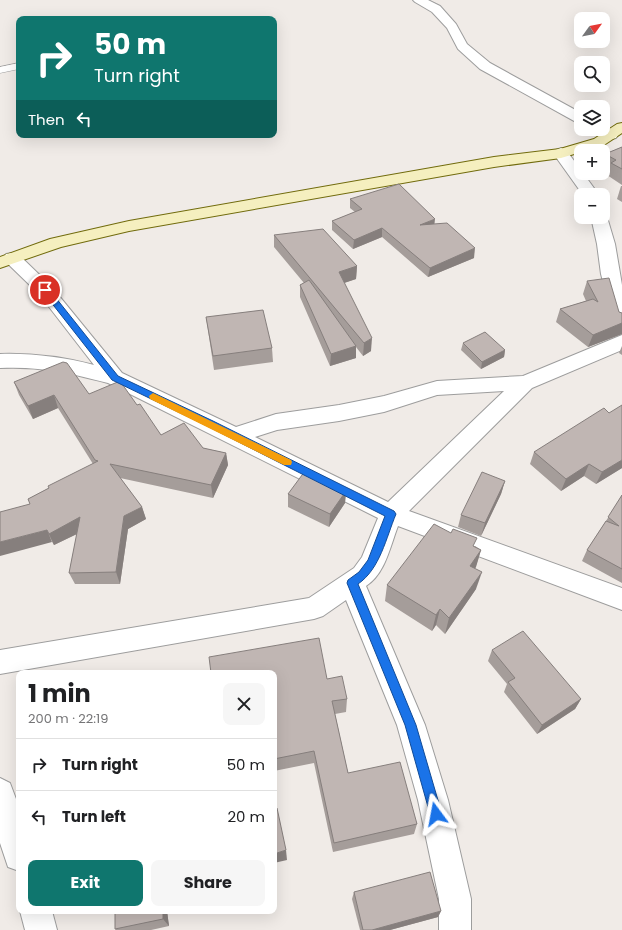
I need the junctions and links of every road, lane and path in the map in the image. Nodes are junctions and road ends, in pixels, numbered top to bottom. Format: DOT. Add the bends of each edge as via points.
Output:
graph roads {
  1 [pos="419,0"];
  2 [pos="16,67"];
  3 [pos="0,70"];
  4 [pos="574,115"];
  5 [pos="614,133"];
  6 [pos="561,153"];
  7 [pos="586,188"];
  8 [pos="601,224"];
  9 [pos="6,260"];
  10 [pos="622,320"];
  11 [pos="622,342"];
  12 [pos="0,361"];
  13 [pos="115,378"];
  14 [pos="525,383"];
  15 [pos="234,436"];
  16 [pos="391,514"];
  17 [pos="352,583"];
  18 [pos="619,593"];
  19 [pos="0,662"];
  20 [pos="0,793"];
  21 [pos="16,846"];
  22 [pos="37,914"];
  23 [pos="41,930"];
  24 [pos="456,930"];
  1 -- 4 [label="street" via="436,9 452,27 462,46 485,66"];
  2 -- 3 [label="lane"];
  5 -- 6 [label="street" via="599,142"];
  6 -- 7 [label="street"];
  6 -- 9 [label="street" via="494,162 129,226 56,244"];
  8 -- 10 [label="street"];
  9 -- 13 [label="street" via="45,290"];
  11 -- 14 [label="street"];
  12 -- 13 [label="street" via="22,360 68,365"];
  13 -- 15 [label="street"];
  14 -- 15 [label="street" via="437,388 384,404 276,422"];
  14 -- 16 [label="street"];
  15 -- 16 [label="street"];
  16 -- 17 [label="street" via="372,563 363,575"];
  16 -- 18 [label="street"];
  17 -- 19 [label="street" via="314,608"];
  17 -- 24 [label="street" via="411,725 433,800 455,899"];
  20 -- 21 [label="street"];
  22 -- 23 [label="street"];
}
